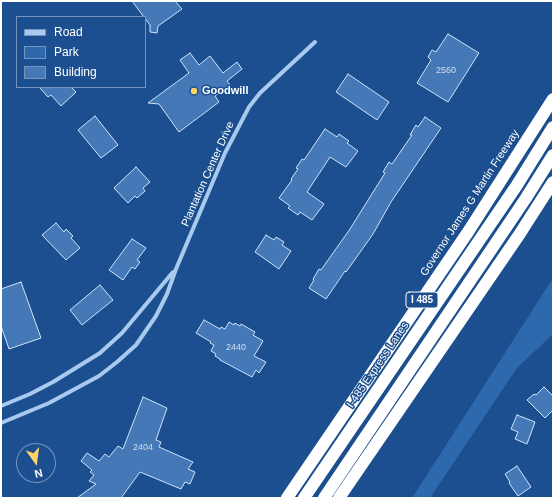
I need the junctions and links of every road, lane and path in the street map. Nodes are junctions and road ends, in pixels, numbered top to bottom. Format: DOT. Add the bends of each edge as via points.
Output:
graph roads {
  1 [pos="315,42"];
  2 [pos="553,100"];
  3 [pos="553,127"];
  4 [pos="553,155"];
  5 [pos="553,182"];
  6 [pos="176,268"];
  7 [pos="1,406"];
  8 [pos="1,423"];
  9 [pos="287,498"];
  10 [pos="304,498"];
  11 [pos="324,498"];
  12 [pos="339,498"];
  1 -- 6 [label="street, Plantation Center Drive" via="260,93 249,107 225,153"];
  2 -- 9 [label="highway, Governor James G Martin Freeway / I 485" via="468,232"];
  3 -- 10 [label="highway, I-485 Express Lanes / I 485" via="517,186"];
  4 -- 11 [label="highway, I 485"];
  5 -- 12 [label="highway"];
  6 -- 7 [label="street, Plantation Center Drive" via="122,332 100,353 53,382"];
  6 -- 8 [label="street, Plantation Center Drive" via="156,316 136,345 117,362 99,376 49,403"];
}
